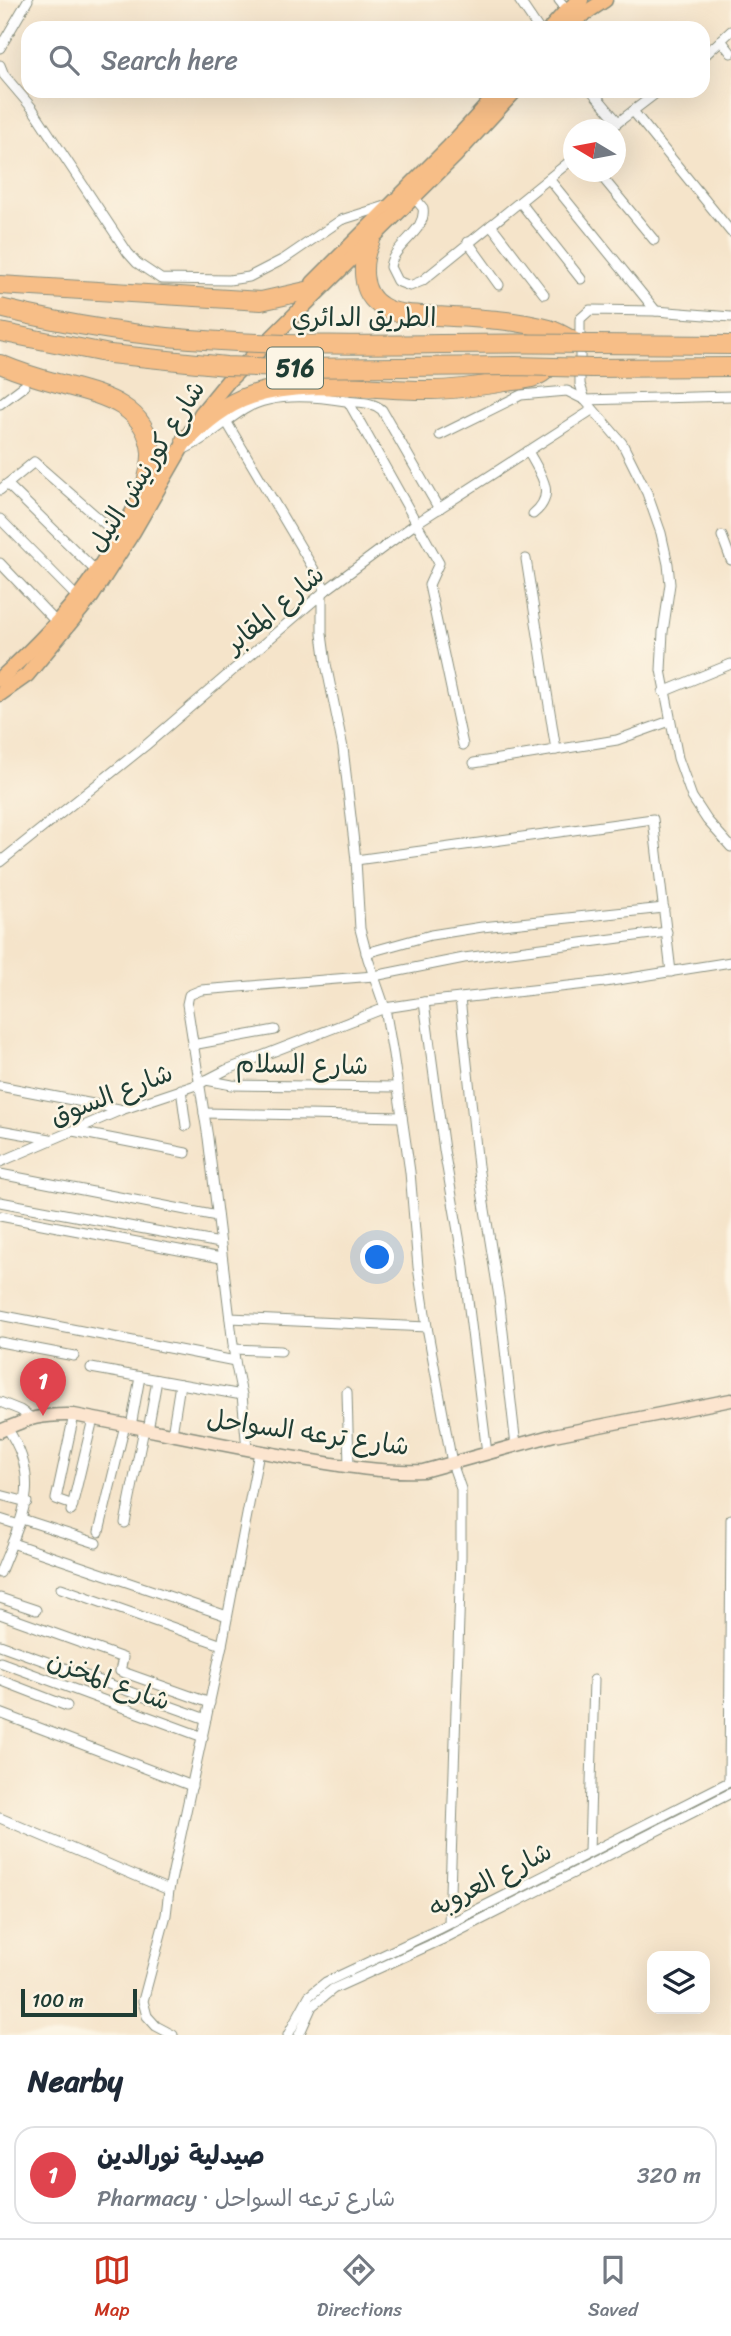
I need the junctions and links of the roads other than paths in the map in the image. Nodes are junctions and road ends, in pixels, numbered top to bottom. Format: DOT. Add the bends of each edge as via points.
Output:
graph roads {
  1 [pos="28,0"];
  2 [pos="519,0"];
  3 [pos="581,0"];
  4 [pos="605,0"];
  5 [pos="563,5"];
  6 [pos="533,21"];
  7 [pos="555,21"];
  8 [pos="574,21"];
  9 [pos="731,31"];
  10 [pos="721,40"];
  11 [pos="1,45"];
  12 [pos="710,50"];
  13 [pos="731,53"];
  14 [pos="0,65"];
  15 [pos="21,95"];
  16 [pos="24,98"];
  17 [pos="494,98"];
  18 [pos="509,98"];
  19 [pos="598,98"];
  20 [pos="650,98"];
  21 [pos="633,111"];
  22 [pos="615,119"];
  23 [pos="622,119"];
  24 [pos="563,167"];
  25 [pos="549,179"];
  26 [pos="606,182"];
  27 [pos="413,196"];
  28 [pos="520,202"];
  29 [pos="390,204"];
  30 [pos="491,225"];
  31 [pos="731,232"];
  32 [pos="370,240"];
  33 [pos="654,240"];
  34 [pos="468,242"];
  35 [pos="581,279"];
  36 [pos="0,285"];
  37 [pos="499,285"];
  38 [pos="306,291"];
  39 [pos="544,294"];
  40 [pos="0,308"];
  41 [pos="656,311"];
  42 [pos="731,317"];
  43 [pos="0,332"];
  44 [pos="584,344"];
  45 [pos="731,345"];
  46 [pos="0,364"];
  47 [pos="549,367"];
  48 [pos="731,367"];
  49 [pos="24,386"];
  50 [pos="731,396"];
  51 [pos="585,400"];
  52 [pos="348,401"];
  53 [pos="0,404"];
  54 [pos="592,410"];
  55 [pos="226,421"];
  56 [pos="440,435"];
  57 [pos="181,446"];
  58 [pos="528,451"];
  59 [pos="3,487"];
  60 [pos="142,495"];
  61 [pos="439,509"];
  62 [pos="533,514"];
  63 [pos="0,519"];
  64 [pos="415,524"];
  65 [pos="119,536"];
  66 [pos="722,536"];
  67 [pos="526,559"];
  68 [pos="731,561"];
  69 [pos="0,563"];
  70 [pos="97,572"];
  71 [pos="324,592"];
  72 [pos="78,598"];
  73 [pos="57,623"];
  74 [pos="32,659"];
  75 [pos="731,664"];
  76 [pos="0,678"];
  77 [pos="663,692"];
  78 [pos="0,694"];
  79 [pos="670,721"];
  80 [pos="463,745"];
  81 [pos="556,750"];
  82 [pos="474,763"];
  83 [pos="731,847"];
  84 [pos="356,860"];
  85 [pos="0,862"];
  86 [pos="664,908"];
  87 [pos="667,932"];
  88 [pos="366,953"];
  89 [pos="731,962"];
  90 [pos="671,972"];
  91 [pos="374,976"];
  92 [pos="460,998"];
  93 [pos="424,1002"];
  94 [pos="385,1009"];
  95 [pos="275,1030"];
  96 [pos="192,1045"];
  97 [pos="202,1082"];
  98 [pos="0,1086"];
  99 [pos="398,1087"];
  100 [pos="181,1089"];
  101 [pos="121,1110"];
  102 [pos="204,1113"];
  103 [pos="402,1117"];
  104 [pos="186,1126"];
  105 [pos="0,1130"];
  106 [pos="71,1130"];
  107 [pos="51,1140"];
  108 [pos="186,1153"];
  109 [pos="1,1161"];
  110 [pos="0,1174"];
  111 [pos="0,1202"];
  112 [pos="0,1216"];
  113 [pos="217,1216"];
  114 [pos="219,1243"];
  115 [pos="221,1258"];
  116 [pos="0,1315"];
  117 [pos="230,1318"];
  118 [pos="427,1327"];
  119 [pos="0,1342"];
  120 [pos="233,1349"];
  121 [pos="281,1351"];
  122 [pos="74,1356"];
  123 [pos="235,1362"];
  124 [pos="91,1368"];
  125 [pos="140,1377"];
  126 [pos="158,1380"];
  127 [pos="180,1384"];
  128 [pos="347,1392"];
  129 [pos="242,1395"];
  130 [pos="731,1399"];
  131 [pos="0,1402"];
  132 [pos="74,1415"];
  133 [pos="30,1417"];
  134 [pos="93,1419"];
  135 [pos="128,1426"];
  136 [pos="4,1429"];
  137 [pos="146,1429"];
  138 [pos="172,1434"];
  139 [pos="516,1446"];
  140 [pos="253,1450"];
  141 [pos="487,1453"];
  142 [pos="452,1463"];
  143 [pos="349,1466"];
  144 [pos="0,1495"];
  145 [pos="27,1502"];
  146 [pos="0,1520"];
  147 [pos="731,1520"];
  148 [pos="20,1522"];
  149 [pos="125,1523"];
  150 [pos="99,1532"];
  151 [pos="12,1543"];
  152 [pos="96,1543"];
  153 [pos="2,1561"];
  154 [pos="0,1573"];
  155 [pos="61,1588"];
  156 [pos="0,1598"];
  157 [pos="36,1610"];
  158 [pos="0,1614"];
  159 [pos="228,1616"];
  160 [pos="0,1645"];
  161 [pos="222,1645"];
  162 [pos="0,1662"];
  163 [pos="0,1680"];
  164 [pos="594,1680"];
  165 [pos="210,1703"];
  166 [pos="67,1706"];
  167 [pos="0,1713"];
  168 [pos="206,1719"];
  169 [pos="202,1737"];
  170 [pos="730,1781"];
  171 [pos="192,1786"];
  172 [pos="731,1793"];
  173 [pos="692,1807"];
  174 [pos="0,1818"];
  175 [pos="590,1852"];
  176 [pos="169,1890"];
  177 [pos="449,1923"];
  178 [pos="439,1929"];
  179 [pos="441,1940"];
  180 [pos="173,2035"];
  181 [pos="288,2035"];
  182 [pos="299,2035"];
  1 -- 11 [label="street"];
  2 -- 6 [label="street"];
  3 -- 5 [label="main road"];
  4 -- 8 [label="main road"];
  5 -- 7 [label="main road"];
  9 -- 10 [label="street"];
  10 -- 12 [label="street"];
  10 -- 13 [label="street"];
  14 -- 15 [label="street"];
  16 -- 29 [label="street" via="128,253 161,279 249,277 341,220"];
  17 -- 29 [label="main road, شارع كورنيش النيل"];
  18 -- 27 [label="main road, شارع كورنيش النيل"];
  19 -- 22 [label="street"];
  20 -- 21 [label="street"];
  21 -- 23 [label="street"];
  21 -- 31 [label="street"];
  24 -- 25 [label="street"];
  25 -- 28 [label="street"];
  25 -- 41 [label="street"];
  26 -- 33 [label="street"];
  27 -- 32 [label="main road, شارع كورنيش النيل"];
  27 -- 34 [label="street" via="424,216 391,260 397,281 416,284"];
  28 -- 30 [label="street"];
  28 -- 35 [label="street"];
  29 -- 38 [label="main road, شارع كورنيش النيل"];
  30 -- 34 [label="street"];
  30 -- 39 [label="street"];
  32 -- 44 [label="highway" via="364,279 380,306 395,313 548,328"];
  32 -- 57 [label="main road, شارع كورنيش النيل" via="228,381"];
  34 -- 37 [label="street"];
  36 -- 38 [label="highway" via="261,301"];
  38 -- 60 [label="main road, شارع كورنيش النيل" via="202,397"];
  40 -- 44 [label="highway, الطريق الدائري / 516, bridge" via="96,328 221,342"];
  41 -- 42 [label="street"];
  41 -- 51 [label="street" via="590,310 582,315 580,384"];
  43 -- 47 [label="highway, الطريق الدائري / 516, bridge" via="110,354 226,366"];
  44 -- 45 [label="highway, الطريق الدائري / 516"];
  46 -- 60 [label="highway" via="107,396 128,410 149,442 151,455"];
  47 -- 48 [label="highway, الطريق الدائري / 516, bridge"];
  47 -- 57 [label="highway" via="539,376 474,388 279,389 230,404 209,417"];
  49 -- 53 [label="street"];
  50 -- 51 [label="street"];
  51 -- 54 [label="street"];
  51 -- 56 [label="street" via="567,391 521,395"];
  52 -- 55 [label="street" via="270,400 247,407"];
  52 -- 61 [label="street" via="382,410"];
  52 -- 64 [label="street"];
  54 -- 58 [label="street, شارع المقابر"];
  54 -- 77 [label="street" via="632,459 661,533 670,584 661,652"];
  55 -- 57 [label="street" via="193,446"];
  55 -- 71 [label="street"];
  57 -- 74 [label="main road, شارع كورنيش النيل" via="102,582"];
  58 -- 61 [label="street, شارع المقابر"];
  58 -- 62 [label="street" via="547,492 541,508"];
  59 -- 65 [label="street" via="32,462"];
  59 -- 70 [label="street"];
  60 -- 65 [label="main road, شارع كورنيش النيل"];
  61 -- 64 [label="street, شارع المقابر"];
  63 -- 72 [label="street"];
  64 -- 71 [label="street, شارع المقابر"];
  64 -- 80 [label="street" via="439,563 429,585"];
  65 -- 70 [label="main road, شارع كورنيش النيل"];
  66 -- 68 [label="street"];
  67 -- 81 [label="street"];
  69 -- 73 [label="street"];
  70 -- 72 [label="main road, شارع كورنيش النيل"];
  71 -- 84 [label="street" via="322,634 343,748"];
  71 -- 85 [label="street, شارع المقابر" via="145,746"];
  72 -- 73 [label="main road, شارع كورنيش النيل"];
  73 -- 74 [label="main road, شارع كورنيش النيل"];
  74 -- 76 [label="main road, شارع كورنيش النيل"];
  74 -- 78 [label="main road, شارع كورنيش النيل" via="27,675"];
  75 -- 77 [label="street"];
  77 -- 79 [label="street"];
  79 -- 81 [label="street" via="617,740"];
  79 -- 83 [label="street" via="692,797"];
  81 -- 82 [label="street"];
  84 -- 86 [label="street" via="650,818 655,821"];
  84 -- 88 [label="street"];
  86 -- 87 [label="street"];
  86 -- 88 [label="street" via="469,929"];
  87 -- 90 [label="street"];
  87 -- 91 [label="street" via="464,958"];
  88 -- 91 [label="street"];
  89 -- 90 [label="street"];
  90 -- 92 [label="street"];
  91 -- 94 [label="street"];
  91 -- 96 [label="street" via="192,992 187,1004"];
  92 -- 93 [label="street"];
  92 -- 139 [label="street"];
  93 -- 94 [label="street"];
  93 -- 141 [label="street"];
  94 -- 97 [label="street"];
  94 -- 99 [label="street"];
  95 -- 96 [label="street"];
  96 -- 97 [label="street"];
  97 -- 99 [label="street, شارع السلام"];
  97 -- 100 [label="street, شارع السوق"];
  97 -- 102 [label="street"];
  98 -- 101 [label="street"];
  99 -- 103 [label="street"];
  100 -- 101 [label="street, شارع السوق"];
  100 -- 104 [label="street"];
  101 -- 106 [label="street, شارع السوق"];
  102 -- 103 [label="street"];
  102 -- 113 [label="street"];
  103 -- 118 [label="street"];
  105 -- 107 [label="street"];
  106 -- 107 [label="street, شارع السوق"];
  106 -- 108 [label="street"];
  107 -- 109 [label="street, شارع السوق"];
  110 -- 113 [label="street"];
  111 -- 114 [label="street"];
  112 -- 115 [label="street"];
  113 -- 114 [label="street"];
  114 -- 115 [label="street"];
  115 -- 117 [label="street"];
  116 -- 123 [label="street"];
  117 -- 118 [label="street"];
  117 -- 120 [label="street"];
  118 -- 142 [label="street"];
  119 -- 122 [label="street"];
  120 -- 121 [label="street"];
  120 -- 123 [label="street"];
  123 -- 129 [label="street"];
  124 -- 125 [label="street"];
  125 -- 126 [label="street"];
  125 -- 135 [label="street"];
  126 -- 127 [label="street"];
  126 -- 137 [label="street"];
  127 -- 129 [label="street"];
  127 -- 138 [label="street"];
  128 -- 143 [label="street"];
  129 -- 140 [label="street"];
  130 -- 139 [label="main road, شارع ترعه السواحل"];
  131 -- 133 [label="street"];
  132 -- 133 [label="main road, شارع ترعه السواحل"];
  132 -- 134 [label="main road, شارع ترعه السواحل"];
  132 -- 134 [label="street" via="56,1499 72,1508"];
  133 -- 136 [label="main road, شارع ترعه السواحل"];
  134 -- 135 [label="main road, شارع ترعه السواحل"];
  135 -- 137 [label="main road, شارع ترعه السواحل"];
  135 -- 150 [label="street"];
  136 -- 145 [label="street" via="23,1455"];
  137 -- 138 [label="main road, شارع ترعه السواحل"];
  137 -- 149 [label="street"];
  138 -- 140 [label="main road, شارع ترعه السواحل"];
  139 -- 141 [label="main road, شارع ترعه السواحل"];
  140 -- 143 [label="main road, شارع ترعه السواحل"];
  140 -- 159 [label="street"];
  141 -- 142 [label="main road, شارع ترعه السواحل"];
  142 -- 143 [label="main road, شارع ترعه السواحل" via="401,1472"];
  142 -- 177 [label="street" via="462,1503"];
  144 -- 145 [label="street"];
  145 -- 148 [label="street"];
  146 -- 148 [label="street"];
  147 -- 170 [label="street"];
  148 -- 151 [label="street"];
  148 -- 152 [label="street"];
  151 -- 153 [label="street"];
  151 -- 159 [label="street"];
  153 -- 154 [label="street"];
  155 -- 161 [label="street"];
  156 -- 157 [label="street"];
  158 -- 165 [label="street" via="123,1658 120,1671"];
  159 -- 161 [label="street"];
  160 -- 168 [label="street"];
  161 -- 165 [label="street"];
  162 -- 169 [label="street, شارع المخزن"];
  163 -- 166 [label="street"];
  164 -- 175 [label="street"];
  165 -- 168 [label="street"];
  167 -- 171 [label="street"];
  168 -- 169 [label="street"];
  169 -- 171 [label="street"];
  170 -- 173 [label="street, شارع العروبه"];
  171 -- 176 [label="street"];
  172 -- 173 [label="street, شارع العروبه"];
  173 -- 175 [label="street, شارع العروبه"];
  173 -- 179 [label="street, شارع العروبه"];
  174 -- 176 [label="street"];
  175 -- 177 [label="street, شارع العروبه"];
  176 -- 180 [label="street" via="143,2001 147,2016"];
  177 -- 178 [label="street, شارع العروبه"];
  178 -- 179 [label="street"];
  178 -- 181 [label="street, شارع العروبه" via="326,1982 301,2007"];
  179 -- 182 [label="street, شارع العروبه" via="322,1996 312,2006"];
}
